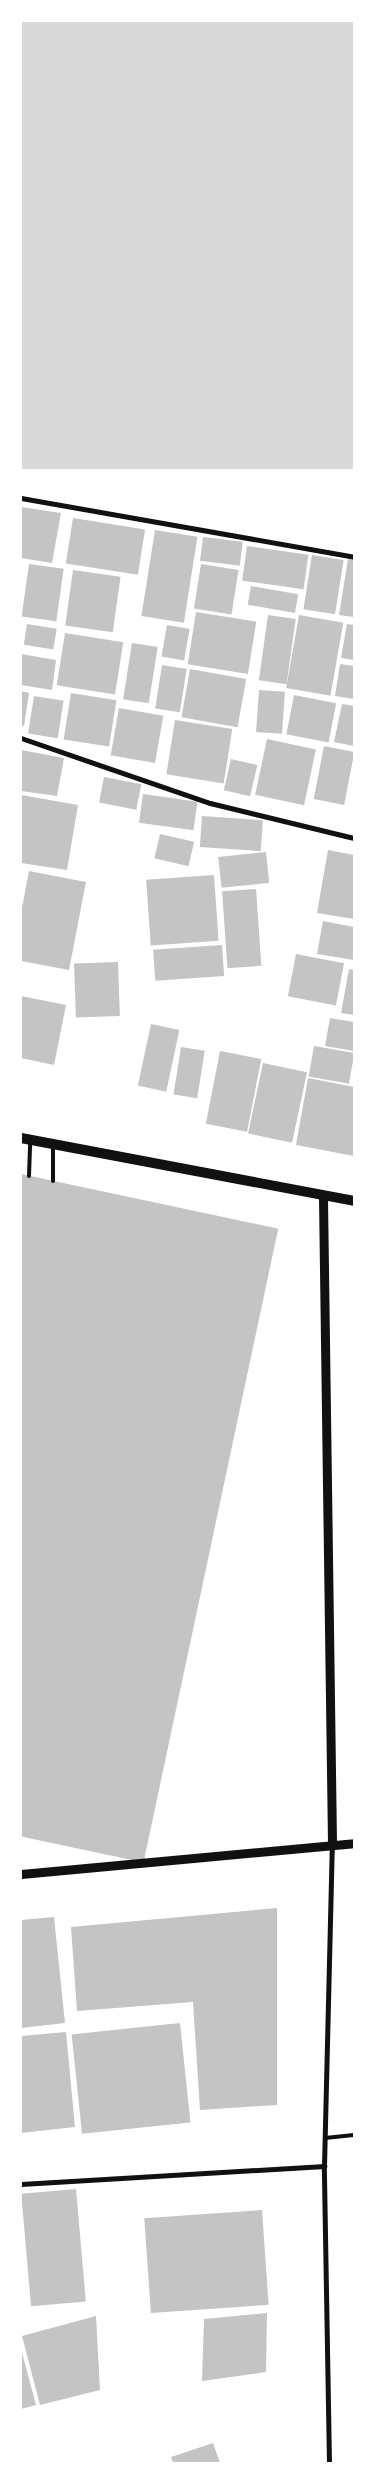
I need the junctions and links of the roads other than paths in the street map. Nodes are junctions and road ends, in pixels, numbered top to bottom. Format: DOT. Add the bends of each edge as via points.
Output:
graph roads {
  1 [pos="21,498"];
  2 [pos="354,557"];
  3 [pos="21,738"];
  4 [pos="354,838"];
  5 [pos="26,1139"];
  6 [pos="53,1143"];
  7 [pos="29,1176"];
  8 [pos="53,1181"];
  9 [pos="323,1198"];
  10 [pos="354,1201"];
  11 [pos="332,1843"];
  12 [pos="354,1843"];
  13 [pos="21,1874"];
  14 [pos="354,2135"];
  15 [pos="325,2138"];
  16 [pos="324,2166"];
  17 [pos="21,2184"];
  18 [pos="329,2463"];
  1 -- 2 [label="street"];
  3 -- 4 [label="street" via="210,803"];
  5 -- 6 [label="main road"];
  5 -- 7 [label="lane"];
  6 -- 8 [label="lane"];
  6 -- 9 [label="main road"];
  9 -- 10 [label="main road"];
  9 -- 11 [label="street"];
  11 -- 12 [label="street"];
  11 -- 13 [label="street"];
  11 -- 15 [label="street"];
  14 -- 15 [label="lane"];
  15 -- 16 [label="street"];
  16 -- 17 [label="street"];
  16 -- 18 [label="street"];
}
